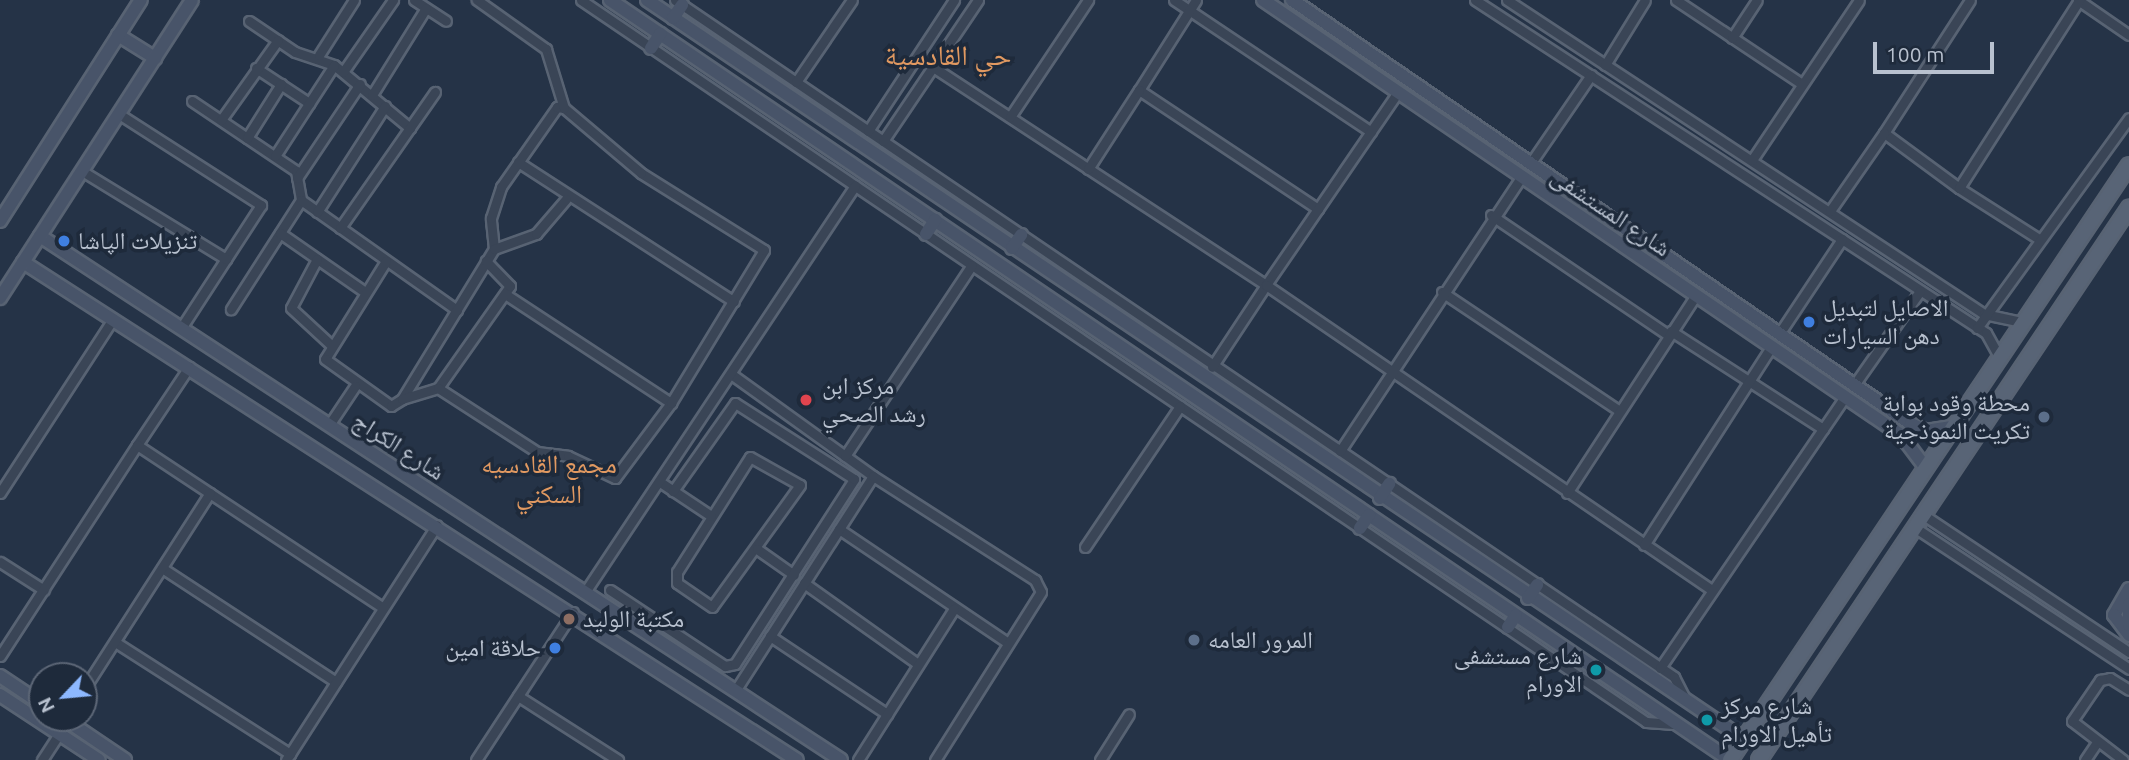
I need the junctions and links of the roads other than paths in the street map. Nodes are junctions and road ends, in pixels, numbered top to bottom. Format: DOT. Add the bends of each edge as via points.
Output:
graph roads {
  1 [pos="141,0"];
  2 [pos="192,0"];
  3 [pos="354,0"];
  4 [pos="393,0"];
  5 [pos="414,0"];
  6 [pos="477,0"];
  7 [pos="581,0"];
  8 [pos="610,0"];
  9 [pos="647,0"];
  10 [pos="954,0"];
  11 [pos="978,0"];
  12 [pos="1088,0"];
  13 [pos="1174,0"];
  14 [pos="1196,0"];
  15 [pos="1292,0"];
  16 [pos="1475,0"];
  17 [pos="1645,0"];
  18 [pos="1676,0"];
  19 [pos="1757,0"];
  20 [pos="1859,0"];
  21 [pos="1970,0"];
  22 [pos="2078,0"];
  23 [pos="850,1"];
  24 [pos="678,2"];
  25 [pos="1270,2"];
  26 [pos="1513,2"];
  27 [pos="426,9"];
  28 [pos="1189,10"];
  29 [pos="673,18"];
  30 [pos="248,21"];
  31 [pos="446,21"];
  32 [pos="660,34"];
  33 [pos="2129,34"];
  34 [pos="118,35"];
  35 [pos="1732,38"];
  36 [pos="278,40"];
  37 [pos="651,48"];
  38 [pos="319,55"];
  39 [pos="155,58"];
  40 [pos="334,65"];
  41 [pos="1605,65"];
  42 [pos="933,67"];
  43 [pos="256,68"];
  44 [pos="344,72"];
  45 [pos="1591,75"];
  46 [pos="796,82"];
  47 [pos="281,84"];
  48 [pos="360,84"];
  49 [pos="1802,85"];
  50 [pos="1139,90"];
  51 [pos="436,92"];
  52 [pos="1398,92"];
  53 [pos="1650,94"];
  54 [pos="372,95"];
  55 [pos="192,101"];
  56 [pos="309,103"];
  57 [pos="385,106"];
  58 [pos="564,108"];
  59 [pos="1643,108"];
  60 [pos="119,114"];
  61 [pos="819,117"];
  62 [pos="1010,117"];
  63 [pos="2129,118"];
  64 [pos="221,120"];
  65 [pos="410,128"];
  66 [pos="868,131"];
  67 [pos="1371,132"];
  68 [pos="1884,133"];
  69 [pos="808,134"];
  70 [pos="247,138"];
  71 [pos="883,141"];
  72 [pos="275,156"];
  73 [pos="1752,160"];
  74 [pos="518,162"];
  75 [pos="1530,164"];
  76 [pos="2129,165"];
  77 [pos="1088,169"];
  78 [pos="82,171"];
  79 [pos="1522,176"];
  80 [pos="297,178"];
  81 [pos="855,186"];
  82 [pos="1959,188"];
  83 [pos="566,199"];
  84 [pos="301,200"];
  85 [pos="2104,202"];
  86 [pos="1318,209"];
  87 [pos="1830,211"];
  88 [pos="2127,211"];
  89 [pos="317,212"];
  90 [pos="1491,215"];
  91 [pos="1611,219"];
  92 [pos="935,220"];
  93 [pos="0,221"];
  94 [pos="340,228"];
  95 [pos="1603,232"];
  96 [pos="280,233"];
  97 [pos="926,234"];
  98 [pos="1021,235"];
  99 [pos="40,236"];
  100 [pos="1842,239"];
  101 [pos="2039,239"];
  102 [pos="2077,240"];
  103 [pos="494,248"];
  104 [pos="1013,248"];
  105 [pos="2098,252"];
  106 [pos="226,259"];
  107 [pos="317,259"];
  108 [pos="386,261"];
  109 [pos="486,261"];
  110 [pos="23,262"];
  111 [pos="972,265"];
  112 [pos="1266,285"];
  113 [pos="1920,290"];
  114 [pos="365,292"];
  115 [pos="1442,292"];
  116 [pos="505,294"];
  117 [pos="1696,295"];
  118 [pos="0,298"];
  119 [pos="734,302"];
  120 [pos="231,309"];
  121 [pos="457,310"];
  122 [pos="1984,314"];
  123 [pos="114,319"];
  124 [pos="2021,322"];
  125 [pos="181,328"];
  126 [pos="1977,328"];
  127 [pos="1669,333"];
  128 [pos="1779,334"];
  129 [pos="330,344"];
  130 [pos="1771,347"];
  131 [pos="1810,355"];
  132 [pos="1999,356"];
  133 [pos="1212,367"];
  134 [pos="1801,367"];
  135 [pos="189,368"];
  136 [pos="1394,368"];
  137 [pos="731,374"];
  138 [pos="1748,382"];
  139 [pos="1854,385"];
  140 [pos="355,386"];
  141 [pos="438,388"];
  142 [pos="1845,397"];
  143 [pos="402,399"];
  144 [pos="671,403"];
  145 [pos="1180,406"];
  146 [pos="1245,406"];
  147 [pos="1617,409"];
  148 [pos="1234,423"];
  149 [pos="329,425"];
  150 [pos="1952,427"];
  151 [pos="1824,429"];
  152 [pos="137,446"];
  153 [pos="1340,451"];
  154 [pos="845,456"];
  155 [pos="1925,467"];
  156 [pos="873,476"];
  157 [pos="413,480"];
  158 [pos="660,482"];
  159 [pos="1389,484"];
  160 [pos="673,491"];
  161 [pos="0,493"];
  162 [pos="210,493"];
  163 [pos="1567,493"];
  164 [pos="1380,498"];
  165 [pos="400,502"];
  166 [pos="1922,514"];
  167 [pos="1369,515"];
  168 [pos="711,516"];
  169 [pos="436,525"];
  170 [pos="1914,527"];
  171 [pos="1360,528"];
  172 [pos="839,529"];
  173 [pos="1644,544"];
  174 [pos="1085,547"];
  175 [pos="757,549"];
  176 [pos="0,562"];
  177 [pos="162,568"];
  178 [pos="794,575"];
  179 [pos="804,583"];
  180 [pos="1538,585"];
  181 [pos="2129,589"];
  182 [pos="44,590"];
  183 [pos="610,590"];
  184 [pos="1712,590"];
  185 [pos="585,592"];
  186 [pos="1528,598"];
  187 [pos="383,608"];
  188 [pos="954,609"];
  189 [pos="573,612"];
  190 [pos="1516,614"];
  191 [pos="2124,616"];
  192 [pos="1508,627"];
  193 [pos="2129,635"];
  194 [pos="770,636"];
  195 [pos="115,642"];
  196 [pos="1008,643"];
  197 [pos="2129,652"];
  198 [pos="0,656"];
  199 [pos="918,664"];
  200 [pos="98,668"];
  201 [pos="1660,668"];
  202 [pos="2129,669"];
  203 [pos="1638,672"];
  204 [pos="0,676"];
  205 [pos="336,681"];
  206 [pos="1627,690"];
  207 [pos="2129,690"];
  208 [pos="735,691"];
  209 [pos="0,695"];
  210 [pos="28,695"];
  211 [pos="518,696"];
  212 [pos="1686,703"];
  213 [pos="887,714"];
  214 [pos="1129,714"];
  215 [pos="1677,724"];
  216 [pos="84,732"];
  217 [pos="59,734"];
  218 [pos="1744,739"];
  219 [pos="2097,742"];
  220 [pos="107,748"];
  221 [pos="288,757"];
  222 [pos="42,760"];
  223 [pos="99,760"];
  224 [pos="125,760"];
  225 [pos="476,760"];
  226 [pos="618,760"];
  227 [pos="797,760"];
  228 [pos="841,760"];
  229 [pos="858,760"];
  230 [pos="934,760"];
  231 [pos="1100,760"];
  232 [pos="1730,760"];
  233 [pos="1759,760"];
  234 [pos="2085,760"];
  235 [pos="2123,760"];
  1 -- 34 [label="street"];
  2 -- 39 [label="street"];
  3 -- 38 [label="street"];
  4 -- 44 [label="street"];
  5 -- 27 [label="street"];
  6 -- 58 [label="street" via="547,49"];
  7 -- 37 [label="street"];
  8 -- 32 [label="street"];
  9 -- 29 [label="street"];
  10 -- 66 [label="street"];
  11 -- 42 [label="street"];
  12 -- 62 [label="street"];
  13 -- 28 [label="street"];
  14 -- 28 [label="street"];
  15 -- 75 [label="street, شارع المستشفى"];
  16 -- 45 [label="street"];
  17 -- 41 [label="street"];
  18 -- 35 [label="street"];
  19 -- 35 [label="street"];
  20 -- 49 [label="street"];
  21 -- 68 [label="street"];
  22 -- 33 [label="street"];
  22 -- 82 [label="street"];
  23 -- 46 [label="street"];
  24 -- 29 [label="street"];
  24 -- 46 [label="street"];
  25 -- 52 [label="street, شارع المستشفى"];
  26 -- 41 [label="street"];
  27 -- 31 [label="street"];
  27 -- 54 [label="street"];
  28 -- 50 [label="street"];
  28 -- 67 [label="street"];
  29 -- 61 [label="street"];
  30 -- 36 [label="street"];
  32 -- 37 [label="street"];
  32 -- 69 [label="street"];
  34 -- 39 [label="street"];
  34 -- 93 [label="street"];
  35 -- 49 [label="street"];
  36 -- 38 [label="street" via="304,55"];
  36 -- 43 [label="street"];
  37 -- 81 [label="street"];
  38 -- 40 [label="street"];
  39 -- 60 [label="street"];
  40 -- 44 [label="street"];
  40 -- 56 [label="street"];
  41 -- 53 [label="street"];
  42 -- 62 [label="street"];
  42 -- 71 [label="street"];
  43 -- 47 [label="street"];
  43 -- 64 [label="street"];
  44 -- 48 [label="street"];
  45 -- 59 [label="street"];
  45 -- 75 [label="street"];
  46 -- 66 [label="street"];
  47 -- 56 [label="street"];
  47 -- 70 [label="street"];
  48 -- 54 [label="street"];
  48 -- 80 [label="street"];
  49 -- 73 [label="street"];
  50 -- 77 [label="street"];
  50 -- 86 [label="street"];
  51 -- 65 [label="street"];
  52 -- 67 [label="street"];
  52 -- 79 [label="street, شارع المستشفى"];
  53 -- 59 [label="street"];
  53 -- 73 [label="street"];
  54 -- 57 [label="street"];
  55 -- 64 [label="street"];
  56 -- 72 [label="street"];
  57 -- 65 [label="street"];
  57 -- 89 [label="street"];
  58 -- 74 [label="street" via="557,107"];
  58 -- 119 [label="street" via="641,173 762,245"];
  59 -- 100 [label="street"];
  60 -- 78 [label="street"];
  60 -- 106 [label="street" via="261,205"];
  61 -- 69 [label="street"];
  61 -- 104 [label="street"];
  62 -- 77 [label="street"];
  63 -- 101 [label="street"];
  64 -- 70 [label="street"];
  65 -- 94 [label="street"];
  66 -- 71 [label="street"];
  67 -- 86 [label="street"];
  68 -- 82 [label="street"];
  68 -- 87 [label="street"];
  69 -- 92 [label="street"];
  70 -- 72 [label="street"];
  71 -- 98 [label="street"];
  72 -- 80 [label="street"];
  73 -- 87 [label="street"];
  74 -- 83 [label="street"];
  74 -- 103 [label="street" via="495,201"];
  75 -- 91 [label="street, شارع المستشفى"];
  76 -- 85 [label="main road"];
  77 -- 112 [label="street"];
  78 -- 99 [label="street"];
  78 -- 106 [label="street"];
  79 -- 90 [label="street"];
  79 -- 95 [label="street, شارع المستشفى"];
  80 -- 84 [label="street"];
  81 -- 97 [label="street"];
  81 -- 137 [label="street"];
  82 -- 101 [label="street"];
  83 -- 103 [label="street" via="536,234"];
  83 -- 119 [label="street"];
  84 -- 89 [label="street"];
  84 -- 96 [label="street"];
  85 -- 88 [label="main road" via="2109,220"];
  85 -- 102 [label="main road"];
  86 -- 112 [label="street"];
  87 -- 122 [label="street"];
  88 -- 105 [label="main road"];
  89 -- 94 [label="street"];
  90 -- 115 [label="street"];
  90 -- 127 [label="street"];
  91 -- 95 [label="street"];
  91 -- 128 [label="street, شارع المستشفى"];
  92 -- 97 [label="street"];
  92 -- 148 [label="street"];
  94 -- 108 [label="street"];
  95 -- 117 [label="street, شارع المستشفى"];
  96 -- 107 [label="street"];
  96 -- 120 [label="street"];
  97 -- 111 [label="street"];
  98 -- 104 [label="street"];
  98 -- 133 [label="street"];
  99 -- 110 [label="street"];
  99 -- 125 [label="street, شارع الكراج"];
  100 -- 113 [label="street"];
  100 -- 128 [label="street"];
  101 -- 122 [label="street"];
  102 -- 105 [label="main road" via="2095,232"];
  102 -- 124 [label="main road"];
  103 -- 109 [label="street"];
  104 -- 146 [label="street"];
  105 -- 166 [label="main road"];
  106 -- 125 [label="street"];
  107 -- 114 [label="street"];
  107 -- 129 [label="street" via="290,308"];
  108 -- 114 [label="street"];
  108 -- 121 [label="street"];
  109 -- 116 [label="street" via="510,281"];
  109 -- 121 [label="street"];
  110 -- 118 [label="street"];
  110 -- 123 [label="street"];
  111 -- 145 [label="street"];
  111 -- 154 [label="street"];
  112 -- 133 [label="street"];
  112 -- 136 [label="street"];
  113 -- 126 [label="street"];
  113 -- 139 [label="street"];
  114 -- 129 [label="street"];
  115 -- 136 [label="street"];
  115 -- 147 [label="street"];
  116 -- 141 [label="street"];
  116 -- 144 [label="street"];
  117 -- 127 [label="street"];
  117 -- 130 [label="street, شارع المستشفى"];
  119 -- 144 [label="street"];
  121 -- 143 [label="street"];
  122 -- 124 [label="street"];
  122 -- 126 [label="street"];
  123 -- 135 [label="street"];
  123 -- 161 [label="street"];
  124 -- 132 [label="main road"];
  125 -- 149 [label="street, شارع الكراج"];
  126 -- 132 [label="street"];
  127 -- 138 [label="street"];
  127 -- 147 [label="street"];
  128 -- 131 [label="street, شارع المستشفى"];
  129 -- 140 [label="street" via="328,366"];
  130 -- 134 [label="street, شارع المستشفى"];
  130 -- 138 [label="street"];
  131 -- 134 [label="street"];
  131 -- 139 [label="street, شارع المستشفى"];
  132 -- 150 [label="main road"];
  133 -- 153 [label="street"];
  134 -- 142 [label="street, شارع المستشفى"];
  135 -- 152 [label="street"];
  135 -- 165 [label="street"];
  136 -- 153 [label="street"];
  136 -- 163 [label="street"];
  137 -- 154 [label="street"];
  137 -- 158 [label="street"];
  138 -- 151 [label="street"];
  138 -- 173 [label="street"];
  139 -- 150 [label="street, شارع المستشفى" via="1918,428"];
  140 -- 143 [label="street" via="391,406"];
  140 -- 149 [label="street"];
  141 -- 143 [label="street"];
  141 -- 144 [label="street" via="537,453 568,456 608,478 621,473"];
  142 -- 151 [label="street"];
  142 -- 155 [label="street, شارع المستشفى" via="1907,439"];
  145 -- 171 [label="street"];
  145 -- 174 [label="street"];
  146 -- 148 [label="street"];
  146 -- 164 [label="street"];
  147 -- 163 [label="street"];
  148 -- 167 [label="street"];
  149 -- 157 [label="street, شارع الكراج"];
  150 -- 155 [label="main road"];
  151 -- 184 [label="street"];
  152 -- 162 [label="street"];
  152 -- 182 [label="street"];
  153 -- 159 [label="street"];
  154 -- 156 [label="street"];
  155 -- 218 [label="main road"];
  156 -- 172 [label="street"];
  156 -- 196 [label="street" via="1035,580 1039,597"];
  157 -- 165 [label="street"];
  157 -- 185 [label="street, شارع الكراج"];
  158 -- 160 [label="street"];
  158 -- 185 [label="street"];
  159 -- 164 [label="street"];
  159 -- 180 [label="street"];
  160 -- 168 [label="street"];
  160 -- 178 [label="street" via="735,403 850,474 850,490"];
  162 -- 177 [label="street"];
  162 -- 187 [label="street"];
  163 -- 173 [label="street"];
  164 -- 186 [label="street"];
  165 -- 169 [label="street"];
  166 -- 170 [label="main road"];
  166 -- 197 [label="street"];
  167 -- 171 [label="street"];
  167 -- 190 [label="street"];
  168 -- 175 [label="street" via="677,572 684,589 717,607"];
  168 -- 175 [label="street" via="754,455 800,485"];
  169 -- 187 [label="street"];
  169 -- 189 [label="street"];
  170 -- 202 [label="street"];
  170 -- 233 [label="main road"];
  171 -- 192 [label="street"];
  172 -- 179 [label="street"];
  172 -- 188 [label="street"];
  173 -- 184 [label="street"];
  175 -- 178 [label="street"];
  176 -- 182 [label="street"];
  177 -- 195 [label="street"];
  177 -- 205 [label="street"];
  178 -- 183 [label="street" via="730,667"];
  179 -- 194 [label="street"];
  179 -- 199 [label="street"];
  180 -- 186 [label="street"];
  180 -- 201 [label="street"];
  181 -- 191 [label="street"];
  182 -- 198 [label="street"];
  184 -- 201 [label="street"];
  185 -- 208 [label="street, شارع الكراج"];
  186 -- 203 [label="street"];
  187 -- 205 [label="street"];
  188 -- 196 [label="street"];
  188 -- 199 [label="street"];
  189 -- 211 [label="street"];
  189 -- 227 [label="street"];
  190 -- 192 [label="street"];
  190 -- 206 [label="street"];
  191 -- 193 [label="street"];
  192 -- 215 [label="street" via="1653,726"];
  194 -- 208 [label="street"];
  194 -- 213 [label="street"];
  195 -- 200 [label="street"];
  195 -- 221 [label="street"];
  196 -- 230 [label="street"];
  199 -- 213 [label="street"];
  201 -- 212 [label="street" via="1681,683"];
  203 -- 206 [label="street"];
  203 -- 212 [label="street"];
  204 -- 210 [label="street"];
  205 -- 221 [label="street"];
  206 -- 215 [label="street"];
  207 -- 219 [label="street" via="2110,678 2100,680 2073,716 2074,725"];
  208 -- 228 [label="street, شارع الكراج"];
  209 -- 217 [label="street"];
  211 -- 225 [label="street"];
  211 -- 226 [label="street"];
  212 -- 218 [label="street"];
  213 -- 229 [label="street"];
  214 -- 231 [label="street"];
  215 -- 232 [label="street"];
  216 -- 220 [label="street"];
  217 -- 222 [label="street"];
  217 -- 223 [label="street"];
  218 -- 232 [label="main road"];
  219 -- 234 [label="street"];
  219 -- 235 [label="street"];
  220 -- 223 [label="street"];
  220 -- 224 [label="street"];
}
